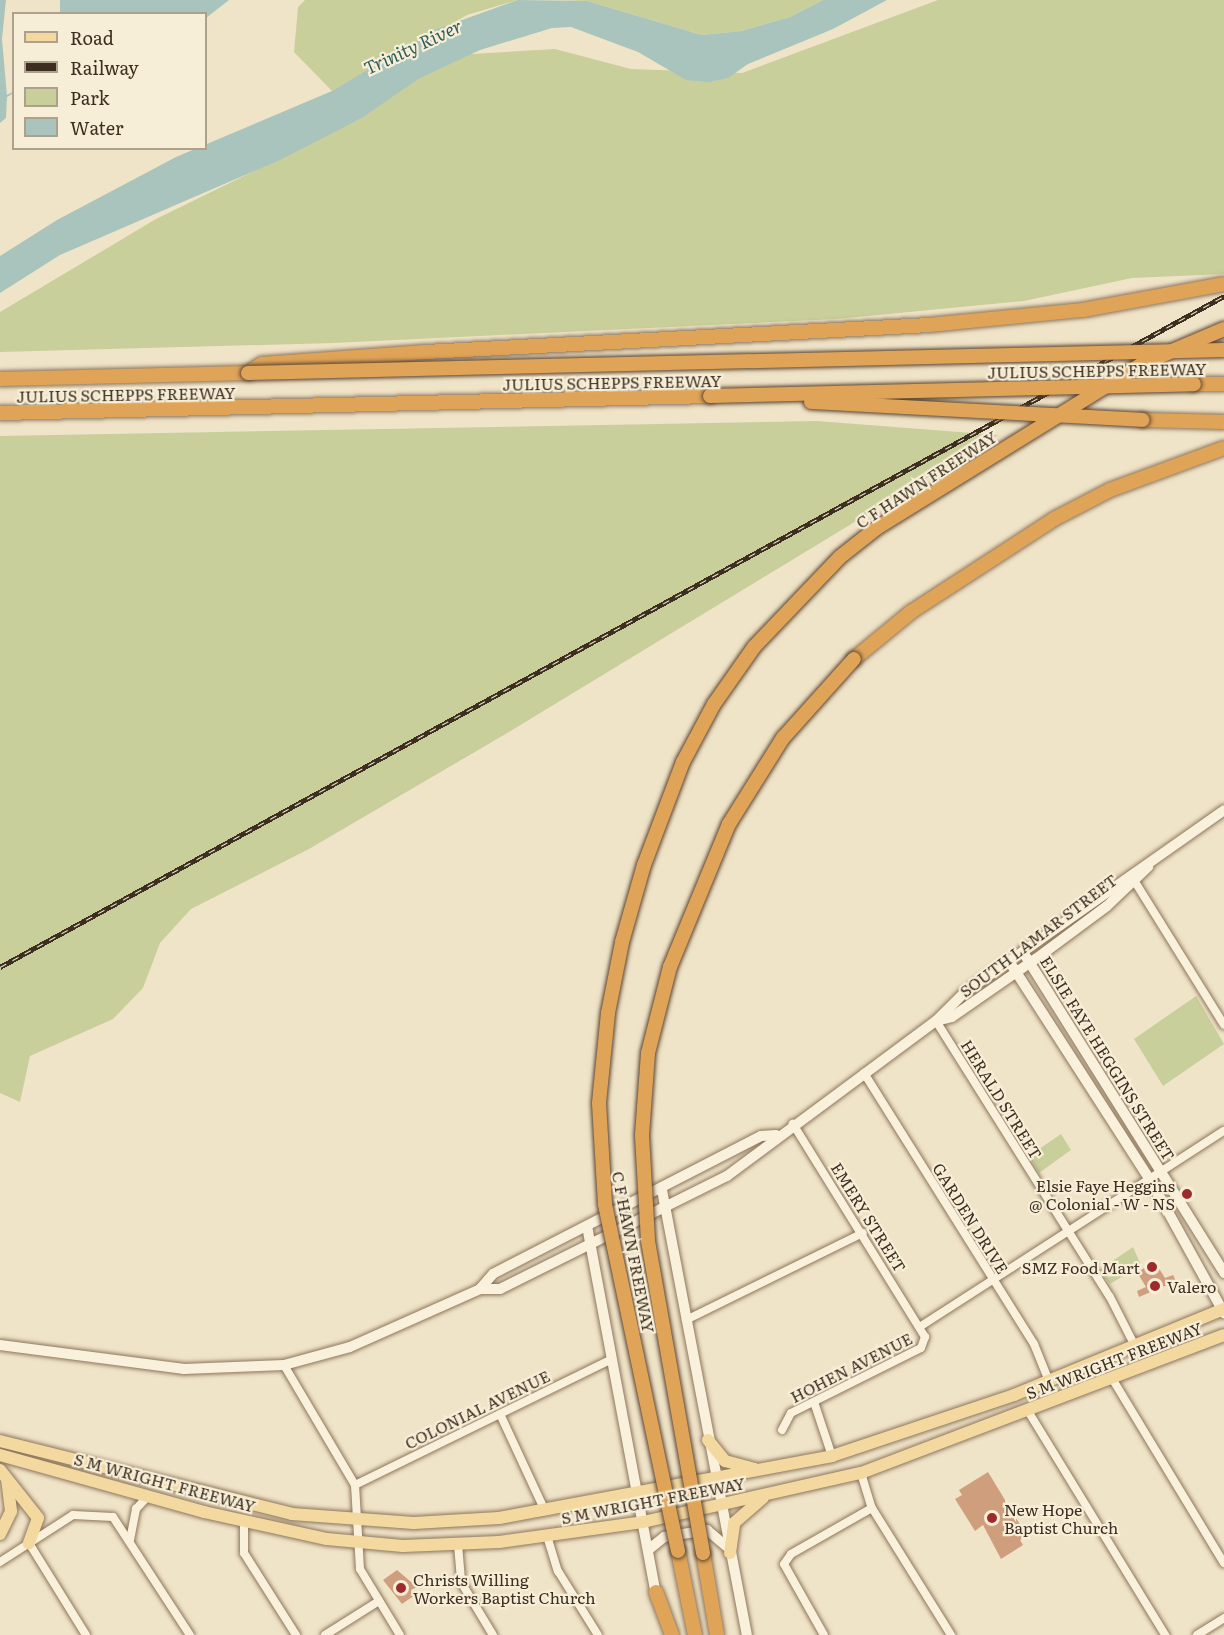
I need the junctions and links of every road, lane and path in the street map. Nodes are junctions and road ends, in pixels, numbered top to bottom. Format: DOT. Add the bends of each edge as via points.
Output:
graph roads {
  1 [pos="1224,284"];
  2 [pos="1224,329"];
  3 [pos="1224,350"];
  4 [pos="248,373"];
  5 [pos="0,379"];
  6 [pos="1224,384"];
  7 [pos="710,396"];
  8 [pos="0,413"];
  9 [pos="1224,422"];
  10 [pos="1224,448"];
  11 [pos="1224,810"];
  12 [pos="1132,877"];
  13 [pos="1023,952"];
  14 [pos="1008,961"];
  15 [pos="1030,963"];
  16 [pos="1016,973"];
  17 [pos="936,1021"];
  18 [pos="1224,1025"];
  19 [pos="1097,1066"];
  20 [pos="864,1073"];
  21 [pos="1083,1074"];
  22 [pos="793,1124"];
  23 [pos="1224,1131"];
  24 [pos="776,1135"];
  25 [pos="1163,1173"];
  26 [pos="1151,1181"];
  27 [pos="662,1190"];
  28 [pos="665,1210"];
  29 [pos="587,1226"];
  30 [pos="1069,1231"];
  31 [pos="863,1233"];
  32 [pos="590,1246"];
  33 [pos="1224,1273"];
  34 [pos="994,1280"];
  35 [pos="480,1289"];
  36 [pos="1224,1310"];
  37 [pos="686,1320"];
  38 [pos="921,1326"];
  39 [pos="1224,1335"];
  40 [pos="0,1345"];
  41 [pos="1135,1346"];
  42 [pos="612,1359"];
  43 [pos="284,1365"];
  44 [pos="1113,1380"];
  45 [pos="1049,1381"];
  46 [pos="814,1402"];
  47 [pos="1028,1411"];
  48 [pos="500,1414"];
  49 [pos="783,1430"];
  50 [pos="708,1440"];
  51 [pos="0,1441"];
  52 [pos="0,1455"];
  53 [pos="832,1456"];
  54 [pos="765,1470"];
  55 [pos="3,1473"];
  56 [pos="861,1473"];
  57 [pos="715,1481"];
  58 [pos="355,1485"];
  59 [pos="637,1494"];
  60 [pos="770,1494"];
  61 [pos="149,1495"];
  62 [pos="719,1503"];
  63 [pos="872,1508"];
  64 [pos="544,1511"];
  65 [pos="244,1521"];
  66 [pos="358,1521"];
  67 [pos="643,1522"];
  68 [pos="0,1534"];
  69 [pos="547,1536"];
  70 [pos="130,1540"];
  71 [pos="29,1543"];
  72 [pos="358,1543"];
  73 [pos="458,1545"];
  74 [pos="648,1550"];
  75 [pos="730,1552"];
  76 [pos="0,1562"];
  77 [pos="1224,1563"];
  78 [pos="656,1592"];
  79 [pos="379,1601"];
  80 [pos="1224,1618"];
  81 [pos="86,1635"];
  82 [pos="190,1635"];
  83 [pos="296,1635"];
  84 [pos="325,1635"];
  85 [pos="400,1635"];
  86 [pos="493,1635"];
  87 [pos="598,1635"];
  88 [pos="664,1635"];
  89 [pos="672,1635"];
  90 [pos="695,1635"];
  91 [pos="717,1635"];
  92 [pos="747,1635"];
  93 [pos="824,1635"];
  94 [pos="951,1635"];
  95 [pos="1165,1635"];
  96 [pos="1197,1635"];
  1 -- 4 [label="highway" via="1036,316 817,333 426,352 262,364"];
  2 -- 90 [label="highway, C F HAWN FREEWAY, bridge" via="1144,363 902,511 840,557 754,647 714,704 683,762 651,845 622,942 608,1013 599,1103 605,1204"];
  3 -- 4 [label="highway, JULIUS SCHEPPS FREEWAY, bridge"];
  4 -- 5 [label="highway, JULIUS SCHEPPS FREEWAY"];
  6 -- 7 [label="highway, JULIUS SCHEPPS FREEWAY, bridge"];
  7 -- 8 [label="highway, JULIUS SCHEPPS FREEWAY"];
  7 -- 9 [label="highway, bridge"];
  10 -- 91 [label="highway, C F HAWN FREEWAY, bridge" via="1110,490 1054,519 910,612 854,659 783,738 729,824 670,967 648,1053 642,1154 648,1240"];
  11 -- 12 [label="main road, SOUTH LAMAR STREET"];
  12 -- 13 [label="main road, SOUTH LAMAR STREET"];
  12 -- 15 [label="main road, SOUTH LAMAR STREET"];
  12 -- 18 [label="street"];
  13 -- 14 [label="main road, SOUTH LAMAR STREET"];
  13 -- 15 [label="main road, ELSIE FAYE HEGGINS STREET"];
  14 -- 16 [label="main road, ELSIE FAYE HEGGINS STREET"];
  14 -- 17 [label="main road, SOUTH LAMAR STREET" via="946,1008"];
  15 -- 16 [label="main road, SOUTH LAMAR STREET"];
  15 -- 19 [label="main road, ELSIE FAYE HEGGINS STREET"];
  16 -- 17 [label="main road, SOUTH LAMAR STREET" via="952,1017"];
  16 -- 21 [label="main road, ELSIE FAYE HEGGINS STREET"];
  17 -- 20 [label="main road, SOUTH LAMAR STREET"];
  17 -- 30 [label="street, HERALD STREET"];
  19 -- 21 [label="main road"];
  19 -- 25 [label="main road, ELSIE FAYE HEGGINS STREET"];
  20 -- 22 [label="main road, SOUTH LAMAR STREET"];
  20 -- 34 [label="street, GARDEN DRIVE"];
  21 -- 26 [label="main road, ELSIE FAYE HEGGINS STREET"];
  22 -- 24 [label="main road, SOUTH LAMAR STREET"];
  22 -- 31 [label="street, EMERY STREET"];
  23 -- 25 [label="street"];
  24 -- 27 [label="main road, SOUTH LAMAR STREET" via="761,1136"];
  24 -- 28 [label="main road, SOUTH LAMAR STREET" via="768,1148 727,1176"];
  25 -- 26 [label="street"];
  25 -- 33 [label="main road, ELSIE FAYE HEGGINS STREET"];
  26 -- 30 [label="street"];
  26 -- 36 [label="main road, ELSIE FAYE HEGGINS STREET"];
  27 -- 28 [label="main road"];
  27 -- 29 [label="main road, SOUTH LAMAR STREET"];
  28 -- 32 [label="main road, SOUTH LAMAR STREET"];
  28 -- 37 [label="main road"];
  29 -- 32 [label="main road"];
  29 -- 35 [label="main road, SOUTH LAMAR STREET" via="493,1274"];
  30 -- 34 [label="street"];
  30 -- 41 [label="street, HERALD STREET"];
  31 -- 37 [label="street"];
  31 -- 38 [label="street, EMERY STREET"];
  32 -- 35 [label="main road, SOUTH LAMAR STREET" via="500,1289"];
  32 -- 42 [label="main road"];
  34 -- 38 [label="street"];
  34 -- 45 [label="street, GARDEN DRIVE" via="1034,1344"];
  35 -- 43 [label="main road, SOUTH LAMAR STREET" via="350,1347"];
  36 -- 41 [label="main road, S M WRIGHT FREEWAY"];
  37 -- 50 [label="main road"];
  38 -- 46 [label="street, HOHEN AVENUE" via="926,1337 921,1348"];
  39 -- 44 [label="main road, S M WRIGHT FREEWAY"];
  40 -- 43 [label="main road, SOUTH LAMAR STREET" via="184,1369"];
  41 -- 45 [label="main road, S M WRIGHT FREEWAY"];
  42 -- 48 [label="street, COLONIAL AVENUE"];
  42 -- 59 [label="main road"];
  43 -- 58 [label="street"];
  44 -- 47 [label="main road, S M WRIGHT FREEWAY"];
  44 -- 77 [label="street"];
  45 -- 53 [label="main road, S M WRIGHT FREEWAY"];
  46 -- 49 [label="street, HOHEN AVENUE" via="791,1413"];
  46 -- 53 [label="street"];
  47 -- 56 [label="main road, S M WRIGHT FREEWAY"];
  47 -- 95 [label="street"];
  48 -- 58 [label="street, COLONIAL AVENUE"];
  48 -- 64 [label="street"];
  50 -- 54 [label="main road" via="725,1461"];
  50 -- 57 [label="main road"];
  51 -- 66 [label="main road, S M WRIGHT FREEWAY" via="243,1504"];
  52 -- 61 [label="main road, S M WRIGHT FREEWAY"];
  53 -- 54 [label="main road, S M WRIGHT FREEWAY"];
  54 -- 57 [label="main road, S M WRIGHT FREEWAY"];
  55 -- 68 [label="main road" via="11,1511"];
  55 -- 71 [label="main road" via="38,1518"];
  56 -- 60 [label="main road, S M WRIGHT FREEWAY"];
  56 -- 63 [label="street"];
  57 -- 59 [label="main road, S M WRIGHT FREEWAY"];
  57 -- 62 [label="main road"];
  58 -- 66 [label="street"];
  59 -- 64 [label="main road, S M WRIGHT FREEWAY"];
  59 -- 67 [label="main road"];
  60 -- 62 [label="main road, S M WRIGHT FREEWAY"];
  60 -- 75 [label="main road" via="738,1518 730,1533"];
  61 -- 65 [label="main road, S M WRIGHT FREEWAY"];
  61 -- 70 [label="street" via="136,1509"];
  62 -- 67 [label="main road, S M WRIGHT FREEWAY"];
  62 -- 75 [label="main road"];
  63 -- 93 [label="street" via="791,1554 784,1563 786,1574"];
  63 -- 94 [label="street"];
  64 -- 66 [label="main road, S M WRIGHT FREEWAY" via="454,1522"];
  65 -- 72 [label="main road, S M WRIGHT FREEWAY"];
  65 -- 83 [label="street" via="244,1553"];
  66 -- 72 [label="street"];
  67 -- 69 [label="main road, S M WRIGHT FREEWAY"];
  67 -- 74 [label="main road"];
  69 -- 73 [label="main road, S M WRIGHT FREEWAY"];
  69 -- 87 [label="street" via="558,1571"];
  70 -- 71 [label="street" via="113,1517 83,1512"];
  70 -- 82 [label="street"];
  71 -- 76 [label="street"];
  71 -- 81 [label="street"];
  72 -- 73 [label="main road, S M WRIGHT FREEWAY"];
  72 -- 79 [label="street" via="360,1569"];
  73 -- 86 [label="street" via="461,1582"];
  74 -- 75 [label="main road" via="664,1537 707,1530"];
  74 -- 78 [label="main road"];
  75 -- 92 [label="main road"];
  78 -- 88 [label="main road"];
  78 -- 89 [label="highway"];
  79 -- 84 [label="street"];
  79 -- 85 [label="street"];
  80 -- 96 [label="street"];
}
